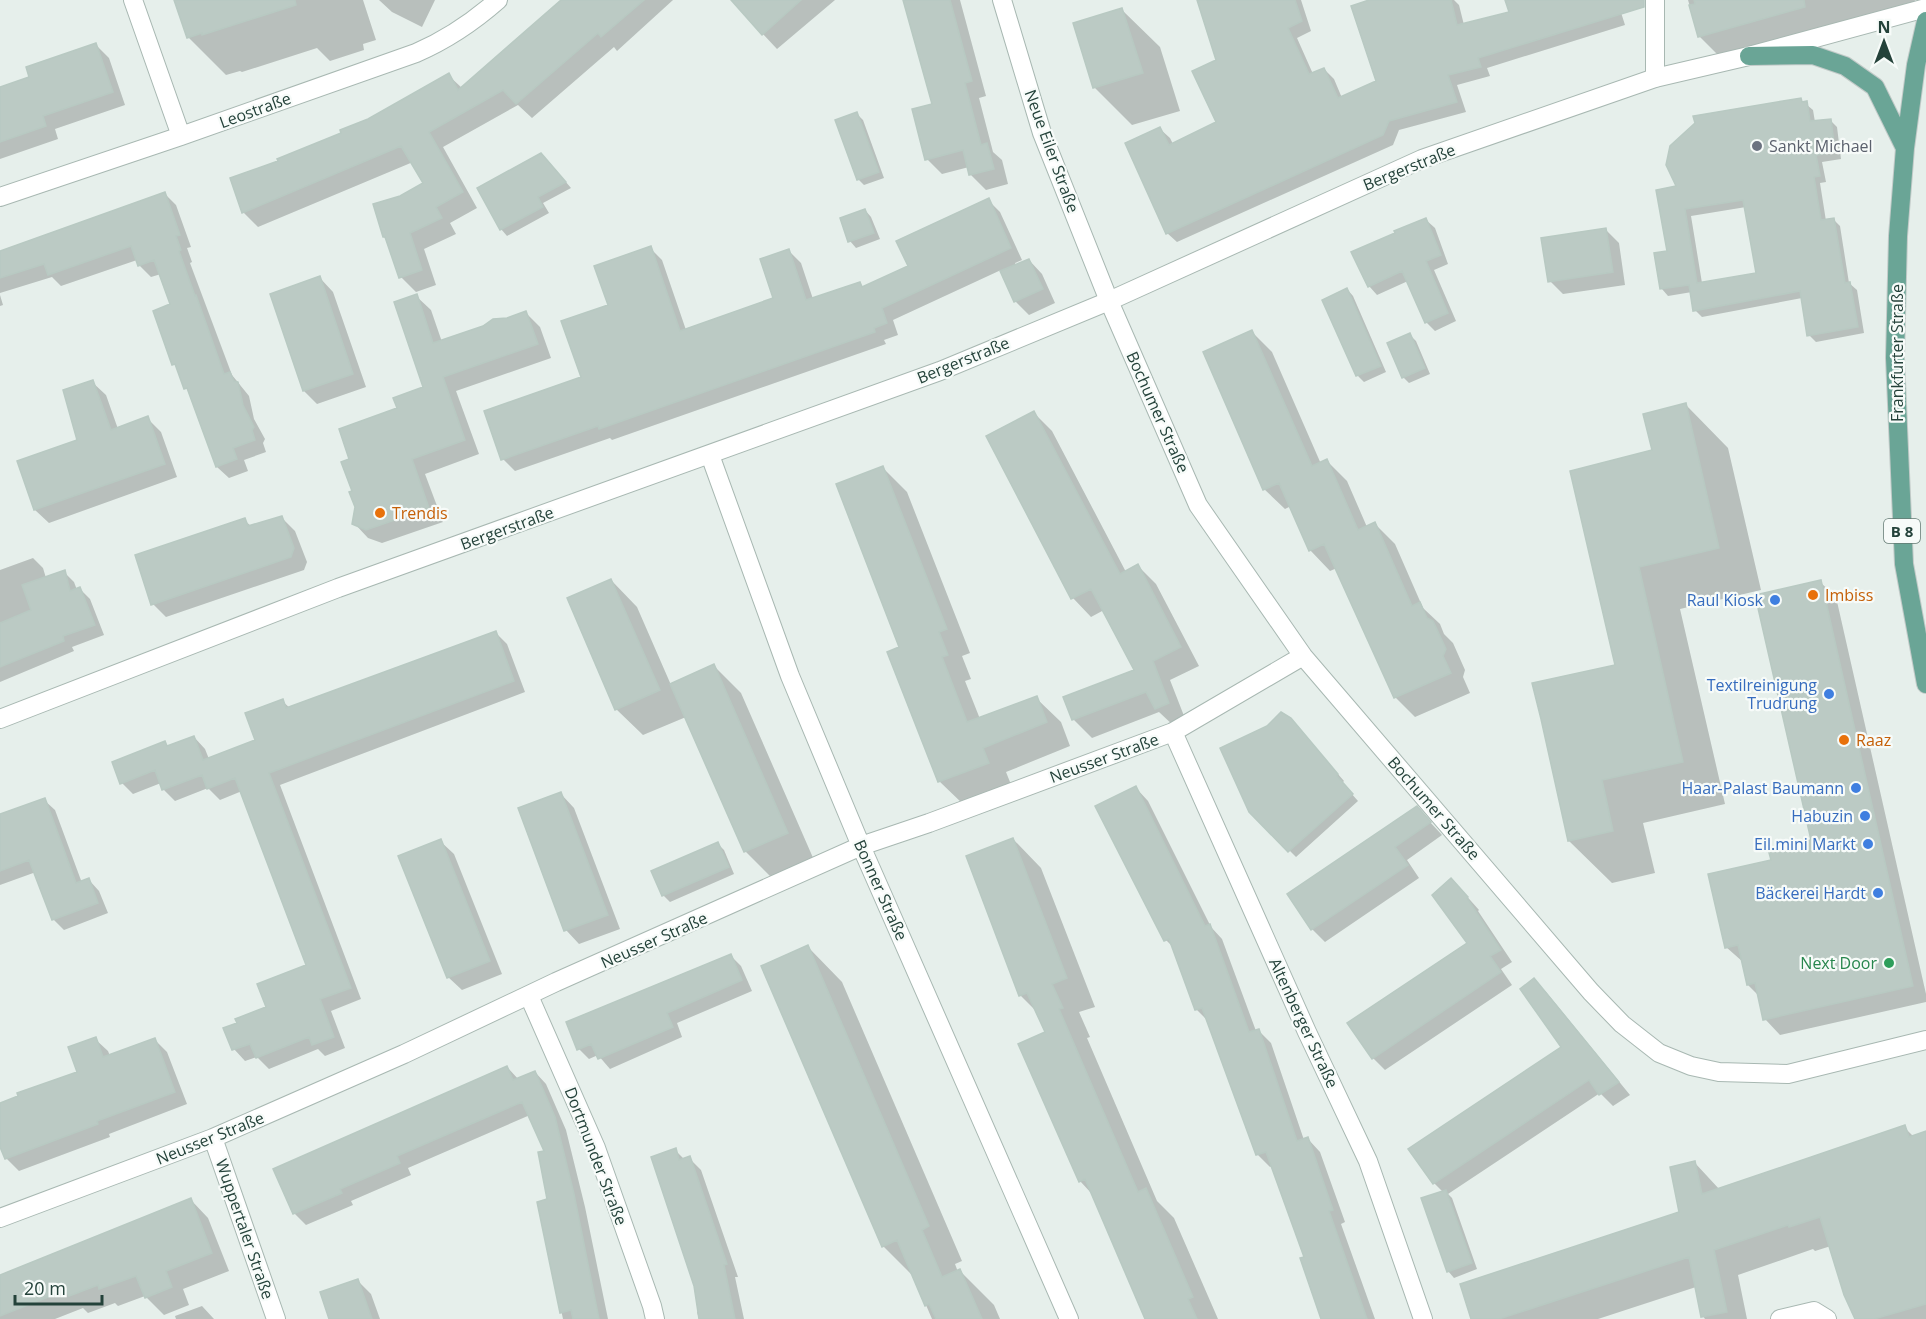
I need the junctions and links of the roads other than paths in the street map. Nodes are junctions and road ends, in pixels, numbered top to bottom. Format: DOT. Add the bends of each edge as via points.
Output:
graph roads {
  1 [pos="133,0"];
  2 [pos="498,0"];
  3 [pos="1002,0"];
  4 [pos="1655,0"];
  5 [pos="1926,8"];
  6 [pos="1926,21"];
  7 [pos="1749,56"];
  8 [pos="1655,78"];
  9 [pos="182,136"];
  10 [pos="1905,148"];
  11 [pos="0,197"];
  12 [pos="1109,300"];
  13 [pos="710,454"];
  14 [pos="1303,656"];
  15 [pos="1926,684"];
  16 [pos="0,719"];
  17 [pos="1173,732"];
  18 [pos="861,846"];
  19 [pos="529,996"];
  20 [pos="1926,1040"];
  21 [pos="213,1138"];
  22 [pos="0,1218"];
  23 [pos="1820,1315"];
  24 [pos="276,1319"];
  25 [pos="655,1319"];
  26 [pos="1069,1319"];
  27 [pos="1423,1319"];
  28 [pos="1780,1319"];
  1 -- 9 [label="street"];
  2 -- 9 [label="street, Leostraße" via="439,43 416,53"];
  3 -- 12 [label="street, Neue Eiler Straße" via="1042,133"];
  4 -- 8 [label="street"];
  5 -- 7 [label="street, Bergerstraße"];
  6 -- 10 [label="main road, Frankfurter Straße / B 8"];
  7 -- 8 [label="street, Bergerstraße"];
  7 -- 10 [label="main road" via="1813,55 1845,66 1875,87"];
  8 -- 12 [label="street, Bergerstraße" via="1422,159"];
  9 -- 11 [label="street, Leostraße"];
  10 -- 15 [label="main road, Frankfurter Straße / B 8" via="1895,314 1896,394 1904,564"];
  12 -- 13 [label="street, Bergerstraße" via="940,371"];
  12 -- 14 [label="street, Bochumer Straße" via="1198,505"];
  13 -- 16 [label="street, Bergerstraße" via="338,588"];
  13 -- 18 [label="street, Bonner Straße" via="790,676"];
  14 -- 17 [label="street, Neusser Straße"];
  14 -- 20 [label="street, Bochumer Straße" via="1591,992 1622,1024 1659,1053 1719,1072 1788,1074"];
  17 -- 18 [label="street, Neusser Straße"];
  17 -- 27 [label="street, Altenberger Straße" via="1368,1161"];
  18 -- 19 [label="street, Neusser Straße"];
  18 -- 26 [label="street, Bonner Straße"];
  19 -- 21 [label="street, Neusser Straße"];
  19 -- 25 [label="street, Dortmunder Straße" via="596,1148"];
  21 -- 22 [label="street, Neusser Straße"];
  21 -- 24 [label="street, Wuppertaler Straße"];
  23 -- 28 [label="street"];
}
